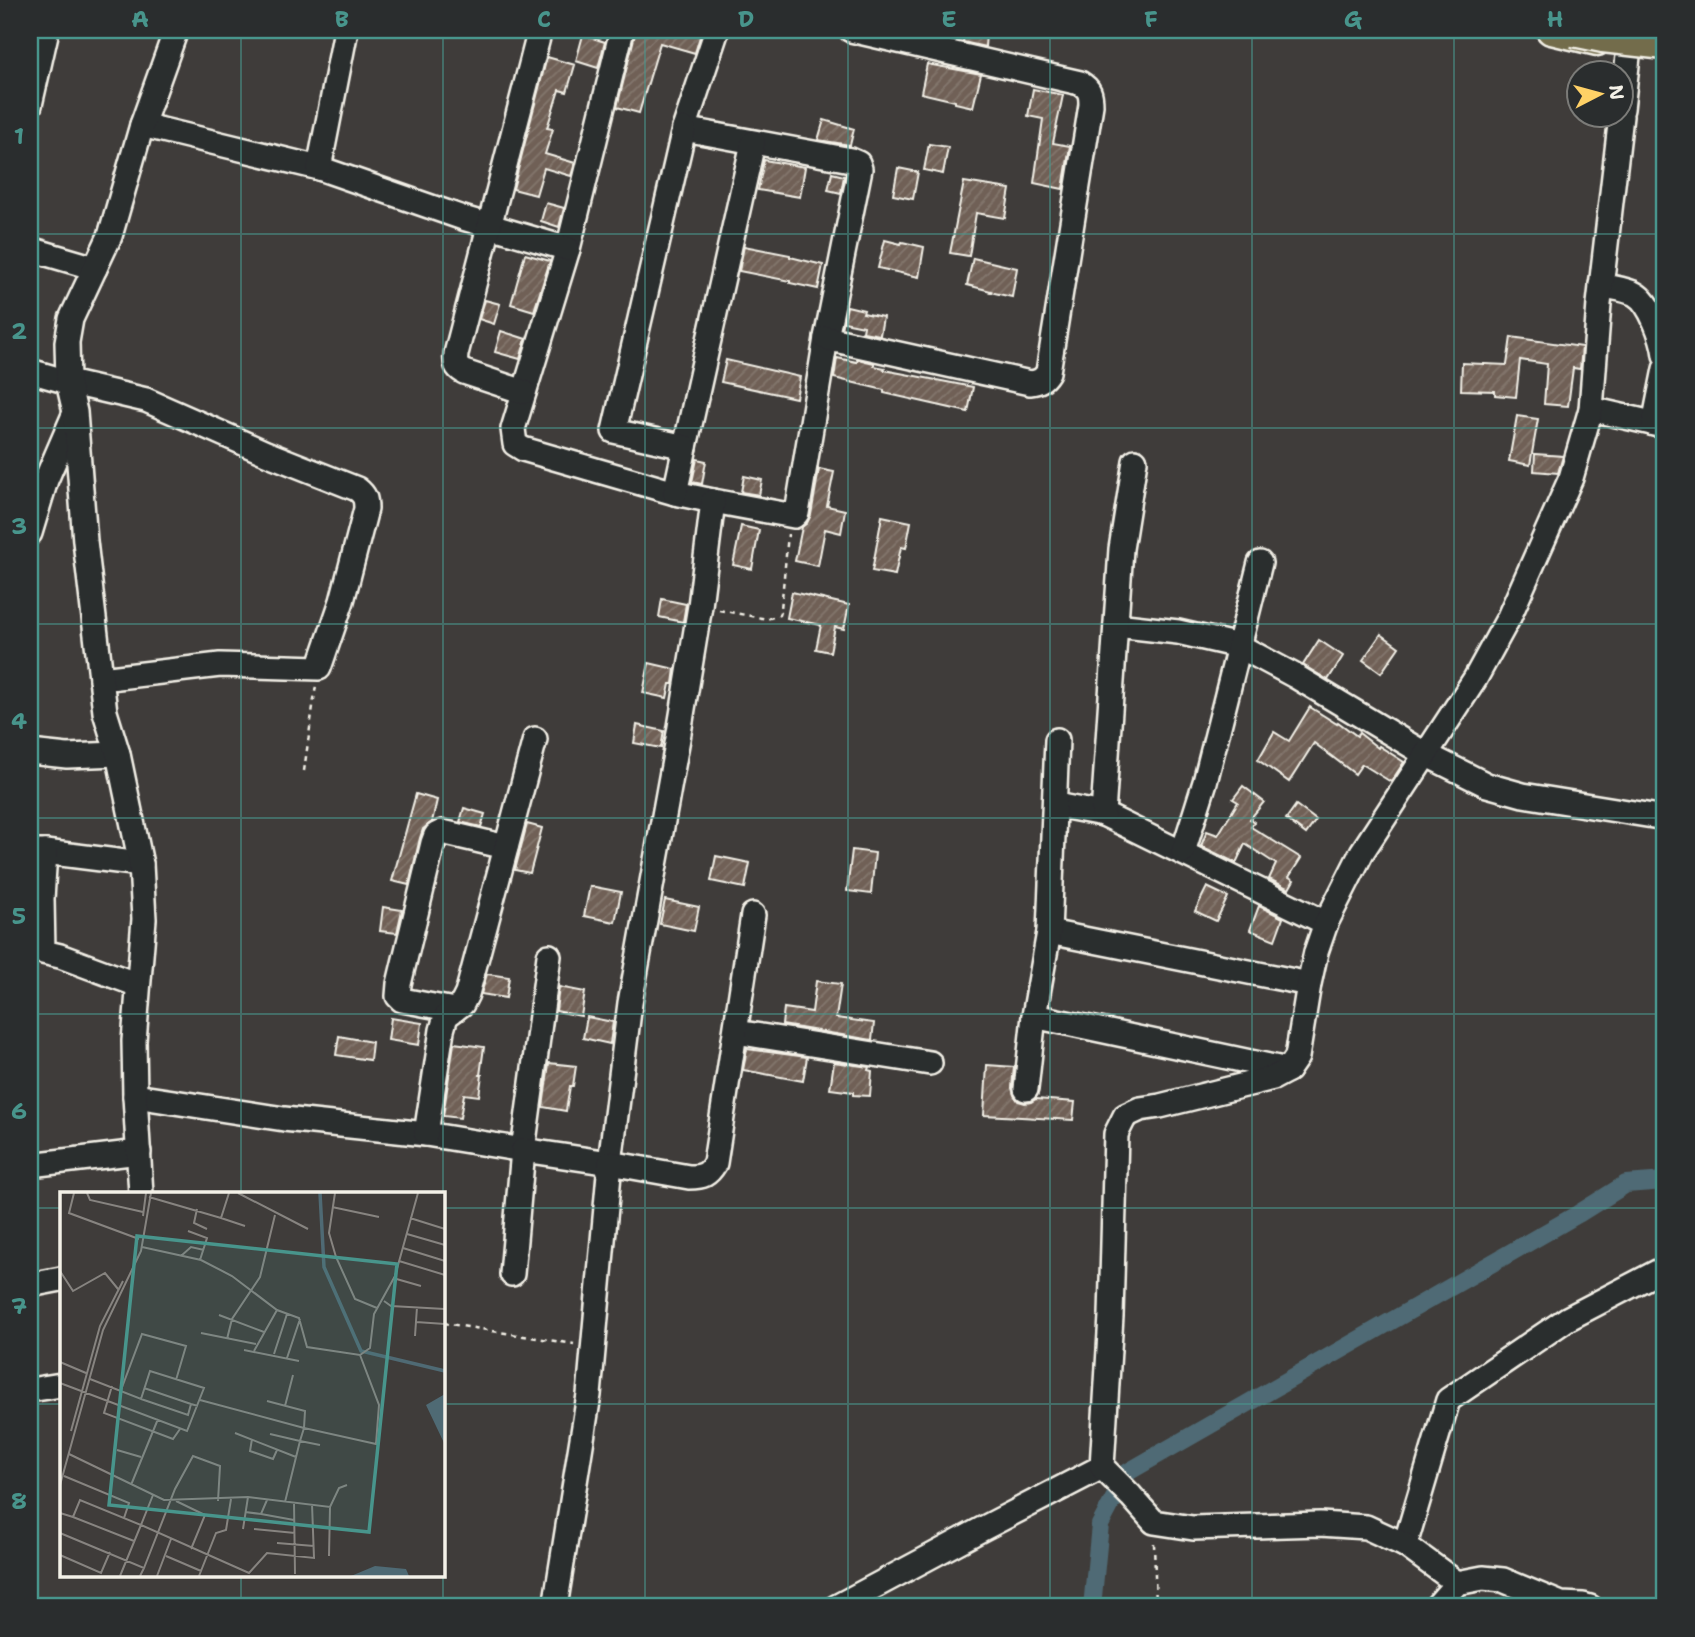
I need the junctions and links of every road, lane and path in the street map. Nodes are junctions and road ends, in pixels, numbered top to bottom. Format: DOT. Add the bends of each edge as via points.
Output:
graph roads {
  1 [pos="47,30"];
  2 [pos="176,30"];
  3 [pos="346,30"];
  4 [pos="540,30"];
  5 [pos="622,30"];
  6 [pos="717,30"];
  7 [pos="851,30"];
  8 [pos="1551,30"];
  9 [pos="1574,30"];
  10 [pos="1630,38"];
  11 [pos="1665,43"];
  12 [pos="1665,50"];
  13 [pos="1628,60"];
  14 [pos="30,105"];
  15 [pos="142,125"];
  16 [pos="684,129"];
  17 [pos="1619,130"];
  18 [pos="753,143"];
  19 [pos="320,168"];
  20 [pos="490,225"];
  21 [pos="30,249"];
  22 [pos="568,249"];
  23 [pos="95,268"];
  24 [pos="1601,285"];
  25 [pos="825,338"];
  26 [pos="1665,355"];
  27 [pos="1665,369"];
  28 [pos="30,371"];
  29 [pos="68,382"];
  30 [pos="524,391"];
  31 [pos="1591,409"];
  32 [pos="75,412"];
  33 [pos="1659,425"];
  34 [pos="685,447"];
  35 [pos="1135,461"];
  36 [pos="80,477"];
  37 [pos="46,480"];
  38 [pos="675,493"];
  39 [pos="713,501"];
  40 [pos="790,516"];
  41 [pos="30,533"];
  42 [pos="1260,563"];
  43 [pos="700,606"];
  44 [pos="1116,625"];
  45 [pos="1239,646"];
  46 [pos="319,668"];
  47 [pos="101,679"];
  48 [pos="535,739"];
  49 [pos="1057,740"];
  50 [pos="30,752"];
  51 [pos="118,754"];
  52 [pos="1426,754"];
  53 [pos="304,771"];
  54 [pos="1056,805"];
  55 [pos="1103,814"];
  56 [pos="1665,818"];
  57 [pos="506,847"];
  58 [pos="37,852"];
  59 [pos="1183,852"];
  60 [pos="141,864"];
  61 [pos="753,915"];
  62 [pos="1326,923"];
  63 [pos="1049,932"];
  64 [pos="549,956"];
  65 [pos="36,959"];
  66 [pos="1309,984"];
  67 [pos="138,985"];
  68 [pos="454,1010"];
  69 [pos="1034,1016"];
  70 [pos="736,1032"];
  71 [pos="930,1063"];
  72 [pos="1288,1070"];
  73 [pos="1026,1089"];
  74 [pos="135,1096"];
  75 [pos="426,1134"];
  76 [pos="523,1150"];
  77 [pos="139,1152"];
  78 [pos="610,1163"];
  79 [pos="30,1165"];
  80 [pos="141,1192"];
  81 [pos="1665,1269"];
  82 [pos="512,1274"];
  83 [pos="60,1279"];
  84 [pos="30,1285"];
  85 [pos="444,1323"];
  86 [pos="593,1347"];
  87 [pos="60,1385"];
  88 [pos="30,1390"];
  89 [pos="1107,1471"];
  90 [pos="1153,1522"];
  91 [pos="1405,1545"];
  92 [pos="1457,1583"];
  93 [pos="555,1607"];
  94 [pos="836,1607"];
  95 [pos="1156,1607"];
  96 [pos="1436,1607"];
  97 [pos="1590,1607"];
  1 -- 14 [label="street"];
  2 -- 15 [label="street"];
  3 -- 19 [label="street"];
  4 -- 20 [label="street"];
  5 -- 22 [label="street"];
  6 -- 16 [label="street"];
  7 -- 25 [label="street" via="1080,83 1091,94 1091,106 1044,378 1030,383"];
  8 -- 10 [label="main road" via="1590,39"];
  9 -- 11 [label="highway, bridge"];
  10 -- 12 [label="main road"];
  10 -- 13 [label="street"];
  15 -- 19 [label="street"];
  15 -- 23 [label="street" via="110,236"];
  16 -- 18 [label="street"];
  16 -- 34 [label="street" via="614,431"];
  17 -- 24 [label="street"];
  18 -- 25 [label="street" via="858,163"];
  18 -- 34 [label="street"];
  19 -- 20 [label="street"];
  20 -- 22 [label="street"];
  20 -- 30 [label="street" via="455,362 464,372"];
  21 -- 23 [label="street"];
  22 -- 30 [label="street"];
  23 -- 29 [label="street" via="71,319"];
  24 -- 26 [label="street" via="1636,295 1650,311 1664,340"];
  24 -- 31 [label="street"];
  25 -- 40 [label="street" via="797,513"];
  27 -- 33 [label="street"];
  28 -- 29 [label="street"];
  29 -- 32 [label="street"];
  29 -- 46 [label="street" via="146,400 363,493 366,509"];
  30 -- 38 [label="street" via="513,429 515,444"];
  31 -- 33 [label="street"];
  31 -- 52 [label="street" via="1571,478 1508,617 1475,679"];
  32 -- 36 [label="street"];
  32 -- 37 [label="street"];
  34 -- 38 [label="street"];
  35 -- 44 [label="street" via="1121,549"];
  36 -- 37 [label="street"];
  36 -- 47 [label="street"];
  37 -- 41 [label="street"];
  38 -- 39 [label="street"];
  39 -- 40 [label="street"];
  39 -- 43 [label="street"];
  40 -- 43 [label="path" via="779,615 767,619"];
  42 -- 45 [label="street"];
  43 -- 78 [label="street" via="629,1003"];
  44 -- 45 [label="street" via="1178,632"];
  44 -- 55 [label="street"];
  45 -- 52 [label="street"];
  45 -- 59 [label="street"];
  46 -- 47 [label="street" via="220,665"];
  46 -- 53 [label="path"];
  47 -- 51 [label="street"];
  48 -- 57 [label="street"];
  49 -- 54 [label="street"];
  50 -- 51 [label="street"];
  51 -- 60 [label="street"];
  52 -- 56 [label="street" via="1487,785 1523,795"];
  52 -- 62 [label="street" via="1362,852"];
  54 -- 55 [label="street"];
  54 -- 63 [label="street"];
  55 -- 59 [label="street"];
  57 -- 68 [label="street" via="467,993"];
  57 -- 68 [label="street" via="442,832 433,843 398,996"];
  58 -- 60 [label="street"];
  58 -- 65 [label="street" via="42,899"];
  59 -- 62 [label="street"];
  60 -- 67 [label="street" via="144,919"];
  61 -- 70 [label="street"];
  62 -- 66 [label="street"];
  63 -- 66 [label="street"];
  63 -- 69 [label="street"];
  64 -- 76 [label="street"];
  65 -- 67 [label="street" via="60,956"];
  66 -- 72 [label="street" via="1297,1057"];
  67 -- 74 [label="street"];
  68 -- 75 [label="street" via="446,1016 442,1030"];
  69 -- 72 [label="street"];
  69 -- 73 [label="street"];
  70 -- 71 [label="street"];
  70 -- 78 [label="street" via="715,1163 709,1173 689,1177"];
  72 -- 89 [label="street" via="1273,1078 1140,1109 1125,1116 1116,1134"];
  74 -- 75 [label="street" via="284,1119"];
  74 -- 77 [label="street"];
  75 -- 76 [label="street"];
  76 -- 78 [label="street"];
  76 -- 82 [label="street"];
  77 -- 79 [label="street"];
  77 -- 80 [label="street"];
  78 -- 86 [label="street"];
  81 -- 91 [label="street" via="1567,1319 1448,1400"];
  83 -- 84 [label="street"];
  85 -- 86 [label="path"];
  86 -- 93 [label="street"];
  87 -- 88 [label="street"];
  89 -- 90 [label="street"];
  89 -- 94 [label="street" via="982,1529"];
  90 -- 91 [label="street" via="1193,1528 1366,1527"];
  90 -- 95 [label="path"];
  91 -- 92 [label="street"];
  92 -- 96 [label="street"];
  92 -- 97 [label="street" via="1503,1580 1561,1604"];
}
